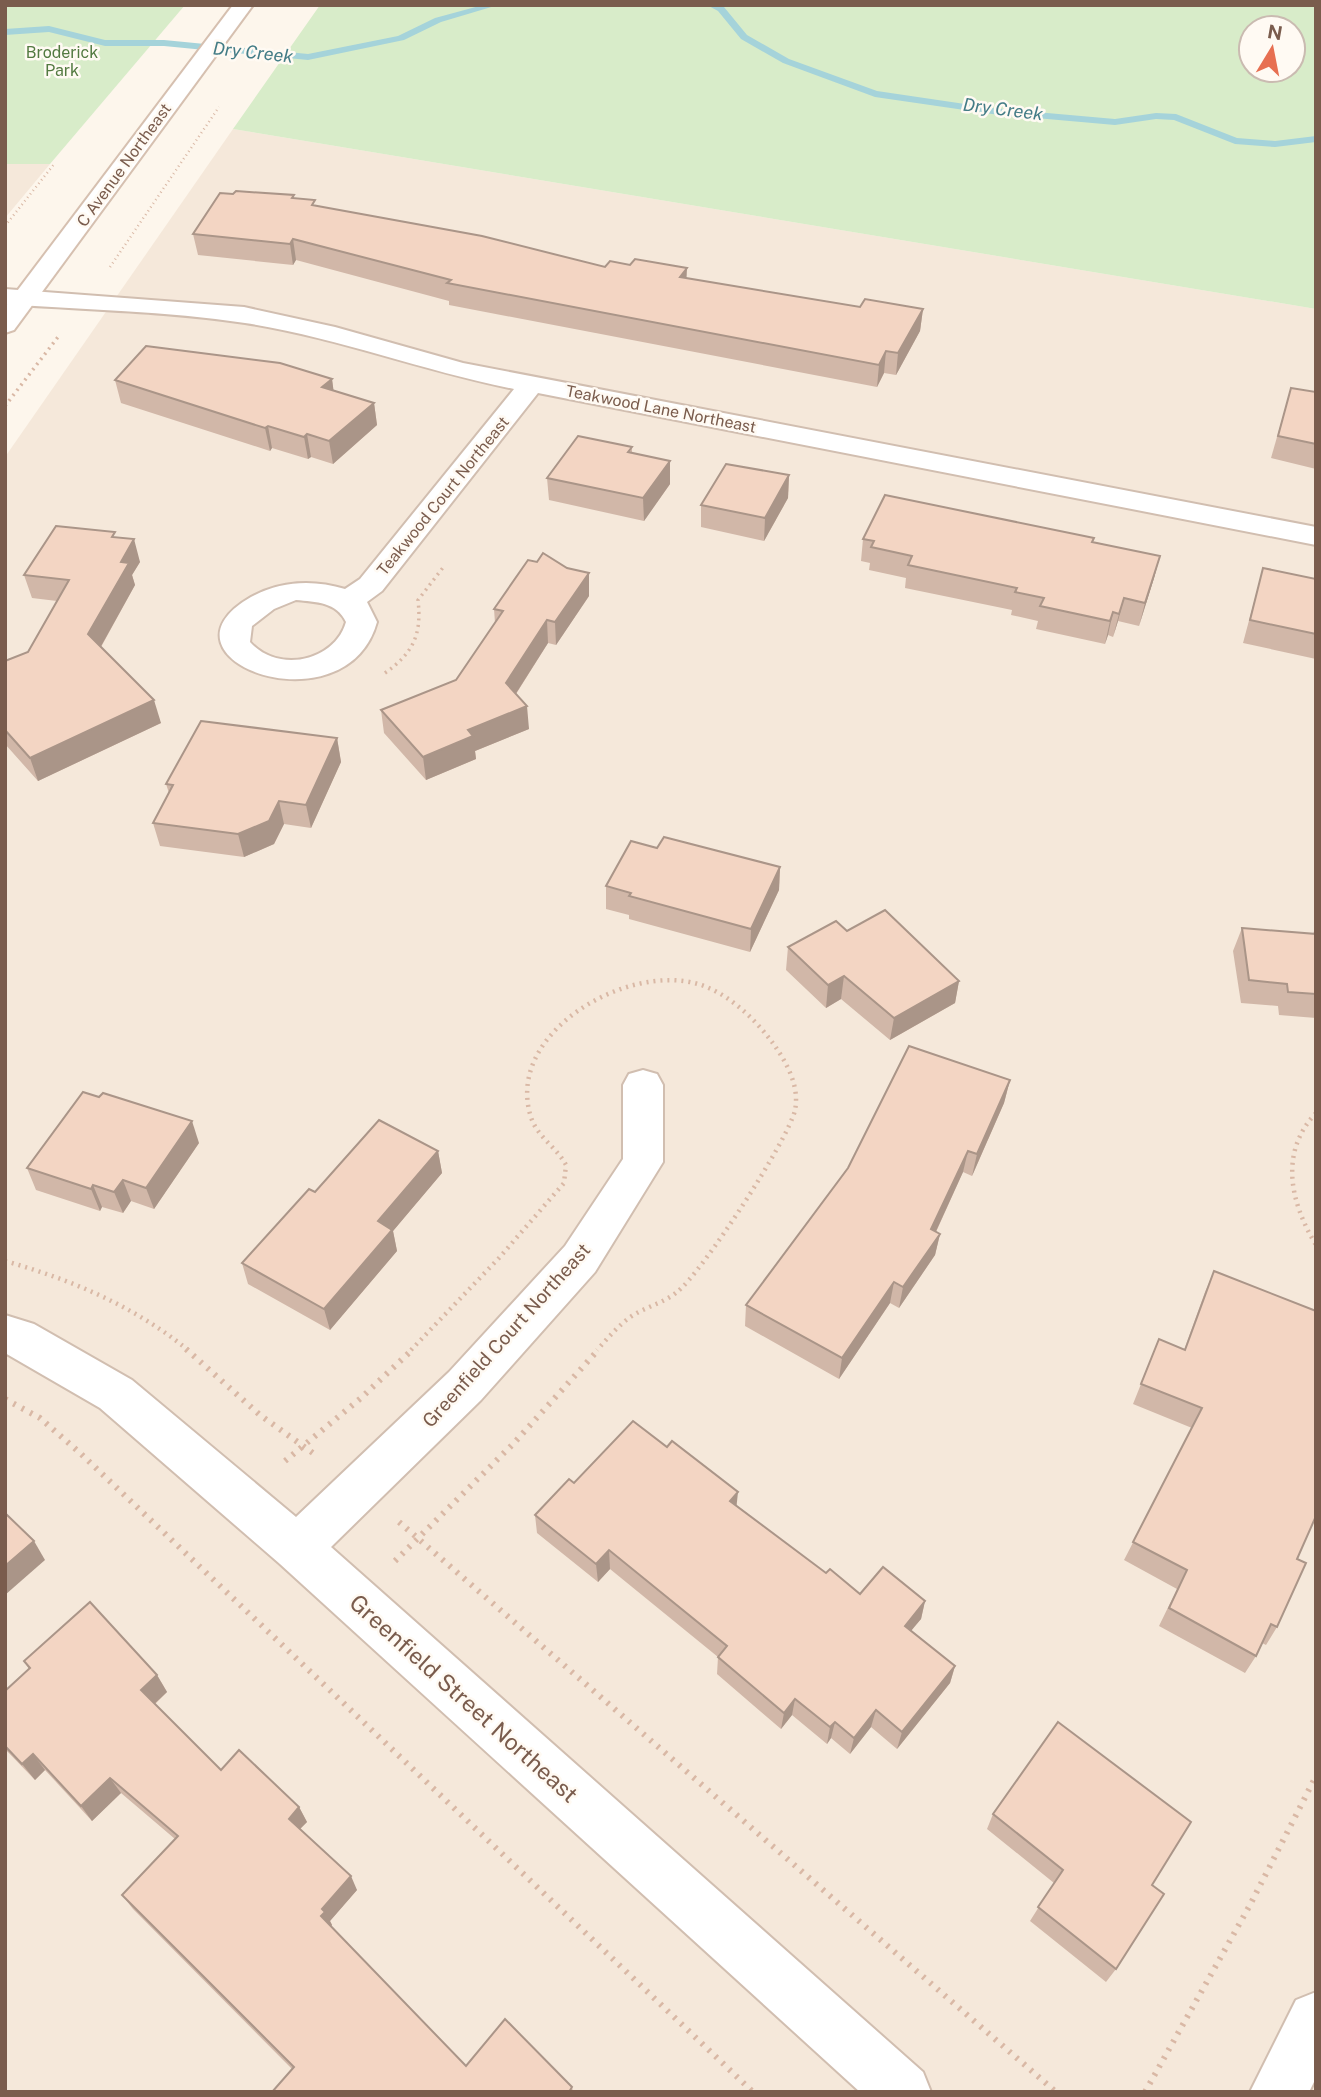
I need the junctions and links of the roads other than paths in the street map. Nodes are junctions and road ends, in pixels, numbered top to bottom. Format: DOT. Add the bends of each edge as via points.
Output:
graph roads {
  1 [pos="243,5"];
  2 [pos="16,297"];
  3 [pos="5,325"];
  4 [pos="532,384"];
  5 [pos="1316,536"];
  6 [pos="348,601"];
  7 [pos="643,1085"];
  8 [pos="5,1334"];
  9 [pos="297,1548"];
  10 [pos="1316,2020"];
  11 [pos="903,2092"];
  12 [pos="1278,2092"];
  1 -- 2 [label="street, C Avenue Northeast"];
  2 -- 3 [label="street, C Avenue Northeast"];
  2 -- 4 [label="street, Teakwood Lane Northeast" via="244,315"];
  4 -- 5 [label="street, Teakwood Lane Northeast"];
  4 -- 6 [label="street, Teakwood Court Northeast" via="371,585"];
  7 -- 9 [label="street, Greenfield Court Northeast" via="643,1162 580,1259 465,1386"];
  8 -- 9 [label="street, Greenfield Street Northeast" via="19,1337 116,1394"];
  9 -- 11 [label="street, Greenfield Street Northeast"];
  10 -- 12 [label="street"];
}
